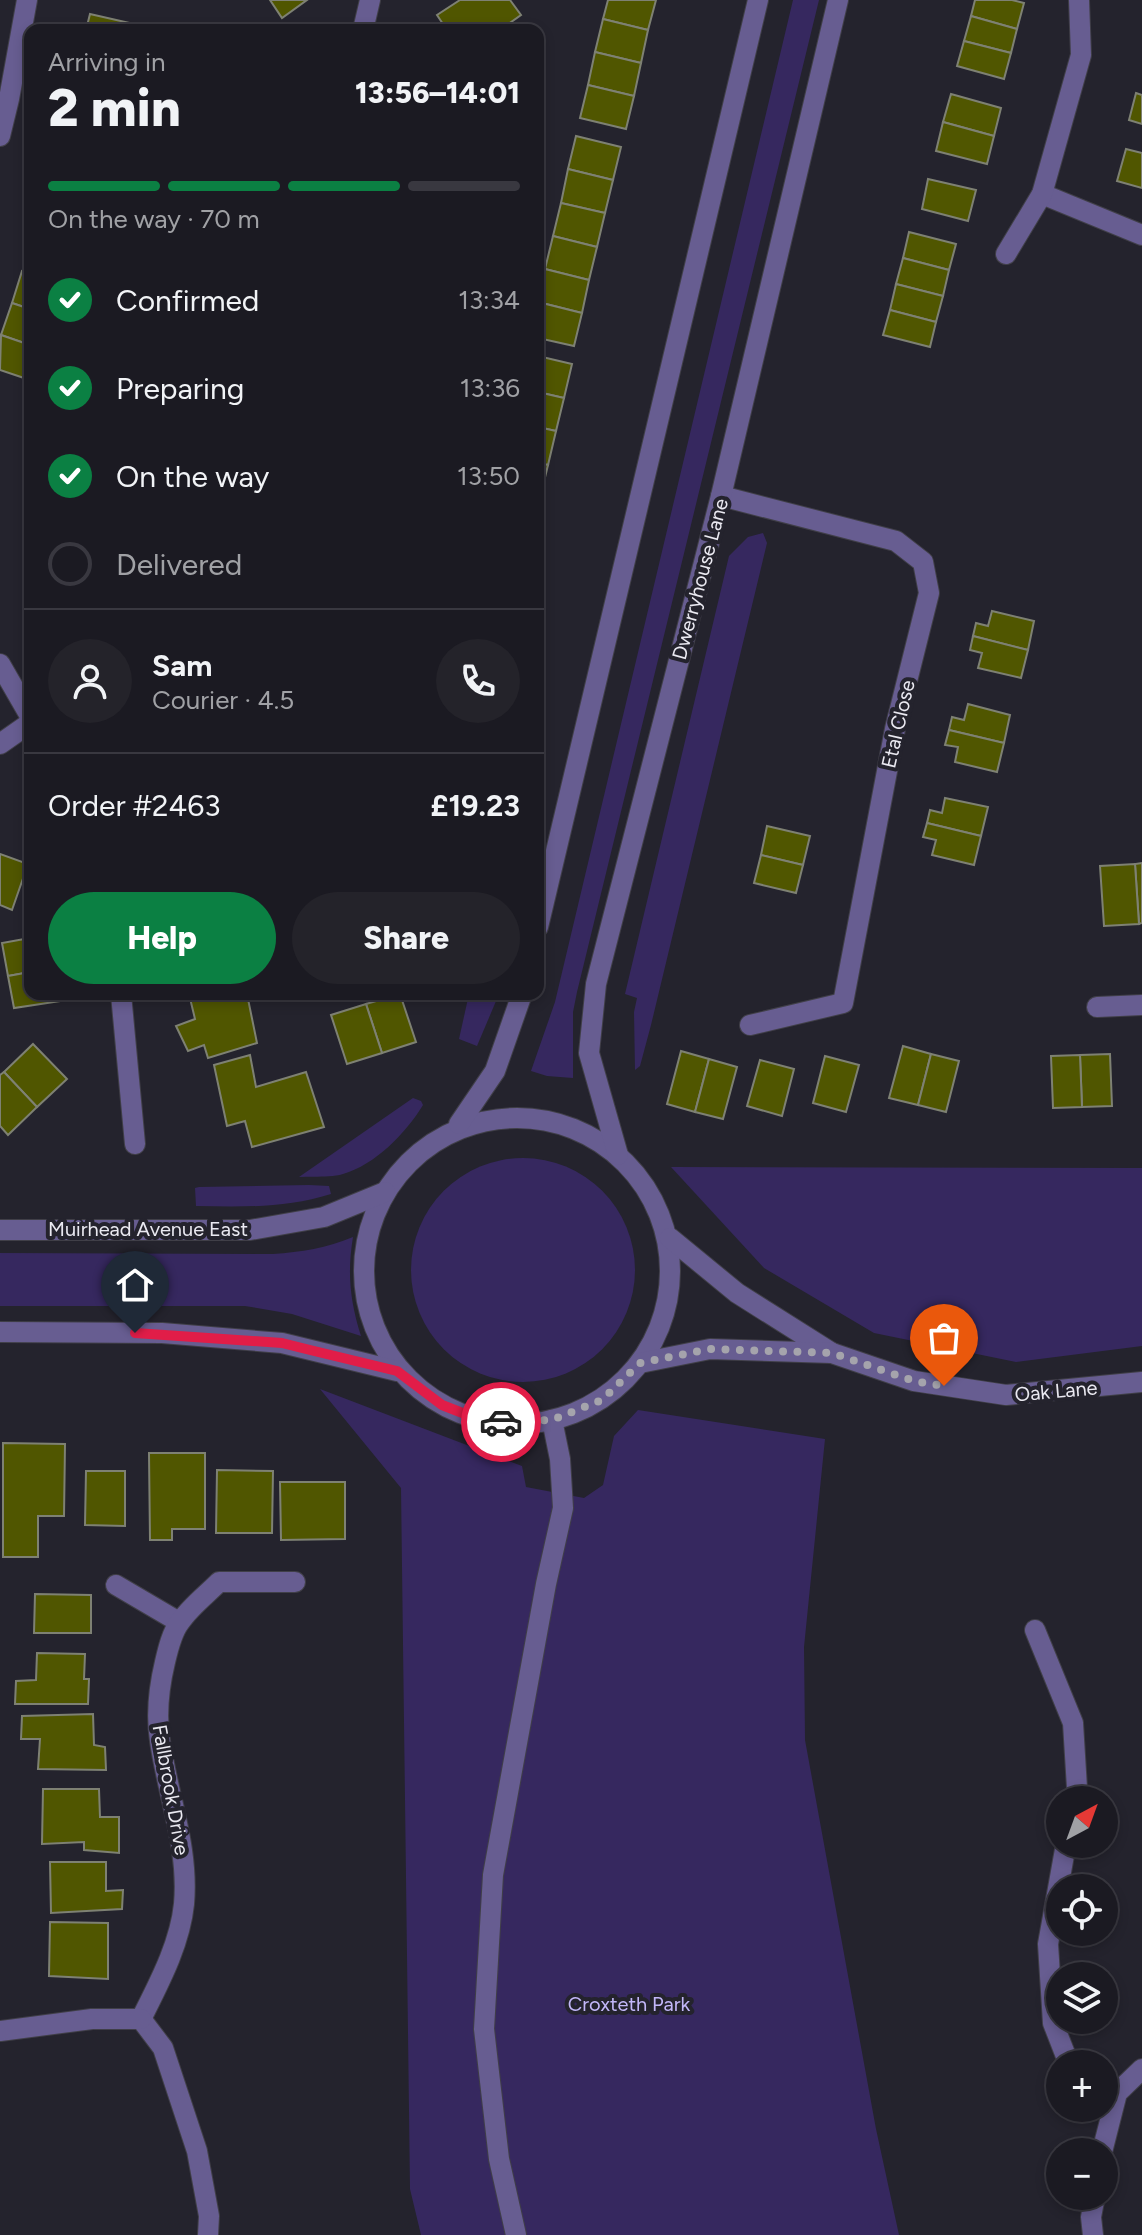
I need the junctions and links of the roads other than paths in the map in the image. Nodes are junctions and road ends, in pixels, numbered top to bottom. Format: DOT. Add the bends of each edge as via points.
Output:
graph roads {
  1 [pos="27,0"];
  2 [pos="370,0"];
  3 [pos="758,0"];
  4 [pos="838,0"];
  5 [pos="1079,0"];
  6 [pos="364,24"];
  7 [pos="0,136"];
  8 [pos="1042,194"];
  9 [pos="1142,235"];
  10 [pos="1006,254"];
  11 [pos="721,496"];
  12 [pos="0,664"];
  13 [pos="24,706"];
  14 [pos="24,727"];
  15 [pos="0,744"];
  16 [pos="544,902"];
  17 [pos="122,1000"];
  18 [pos="520,1000"];
  19 [pos="1142,1005"];
  20 [pos="1097,1007"];
  21 [pos="750,1025"];
  22 [pos="459,1124"];
  23 [pos="135,1144"];
  24 [pos="618,1155"];
  25 [pos="385,1192"];
  26 [pos="0,1230"];
  27 [pos="670,1238"];
  28 [pos="0,1332"];
  29 [pos="832,1353"];
  30 [pos="640,1363"];
  31 [pos="397,1371"];
  32 [pos="1142,1382"];
  33 [pos="552,1420"];
  34 [pos="295,1582"];
  35 [pos="116,1585"];
  36 [pos="179,1622"];
  37 [pos="1035,1630"];
  38 [pos="1077,1786"];
  39 [pos="1063,1858"];
  40 [pos="141,2019"];
  41 [pos="0,2031"];
  42 [pos="1064,2050"];
  43 [pos="1142,2069"];
  44 [pos="1118,2084"];
  45 [pos="1092,2210"];
  46 [pos="208,2235"];
  47 [pos="516,2235"];
  48 [pos="1093,2235"];
  1 -- 7 [label="street"];
  2 -- 6 [label="street"];
  3 -- 16 [label="street"];
  4 -- 11 [label="street, Dwerryhouse Lane"];
  5 -- 8 [label="street" via="1081,55"];
  8 -- 9 [label="street"];
  8 -- 10 [label="street"];
  11 -- 21 [label="street, Etal Close" via="896,541 923,562 929,593 895,729 843,1003"];
  11 -- 24 [label="street, Dwerryhouse Lane" via="596,984 589,1053"];
  12 -- 13 [label="street"];
  14 -- 15 [label="street"];
  17 -- 23 [label="street"];
  18 -- 22 [label="street" via="495,1071"];
  19 -- 20 [label="street"];
  22 -- 24 [label="street" via="535,1119 579,1131"];
  22 -- 25 [label="street" via="420,1152"];
  24 -- 27 [label="street" via="647,1191"];
  25 -- 26 [label="street, Muirhead Avenue East" via="324,1217 250,1230"];
  25 -- 31 [label="street" via="368,1233 364,1286 378,1337"];
  27 -- 29 [label="street, Oak Lane" via="737,1293"];
  27 -- 30 [label="street" via="661,1325"];
  28 -- 31 [label="street" via="162,1333 282,1343"];
  29 -- 30 [label="street, Oak Lane" via="710,1349"];
  29 -- 32 [label="street, Oak Lane" via="914,1381 1006,1395"];
  30 -- 33 [label="street" via="602,1400"];
  31 -- 33 [label="street" via="442,1405 488,1423"];
  33 -- 47 [label="street" via="563,1508 493,1875 484,2029 499,2159"];
  34 -- 36 [label="street, Fallbrook Drive" via="219,1582"];
  35 -- 36 [label="street"];
  36 -- 40 [label="street, Fallbrook Drive" via="158,1706 159,1741 182,1838 184,1907 174,1946"];
  37 -- 38 [label="street" via="1073,1723"];
  39 -- 42 [label="street" via="1048,1944 1053,2023"];
  40 -- 41 [label="street" via="92,2019"];
  40 -- 46 [label="street" via="163,2048 197,2151"];
  43 -- 44 [label="street"];
  45 -- 48 [label="street"];
}
